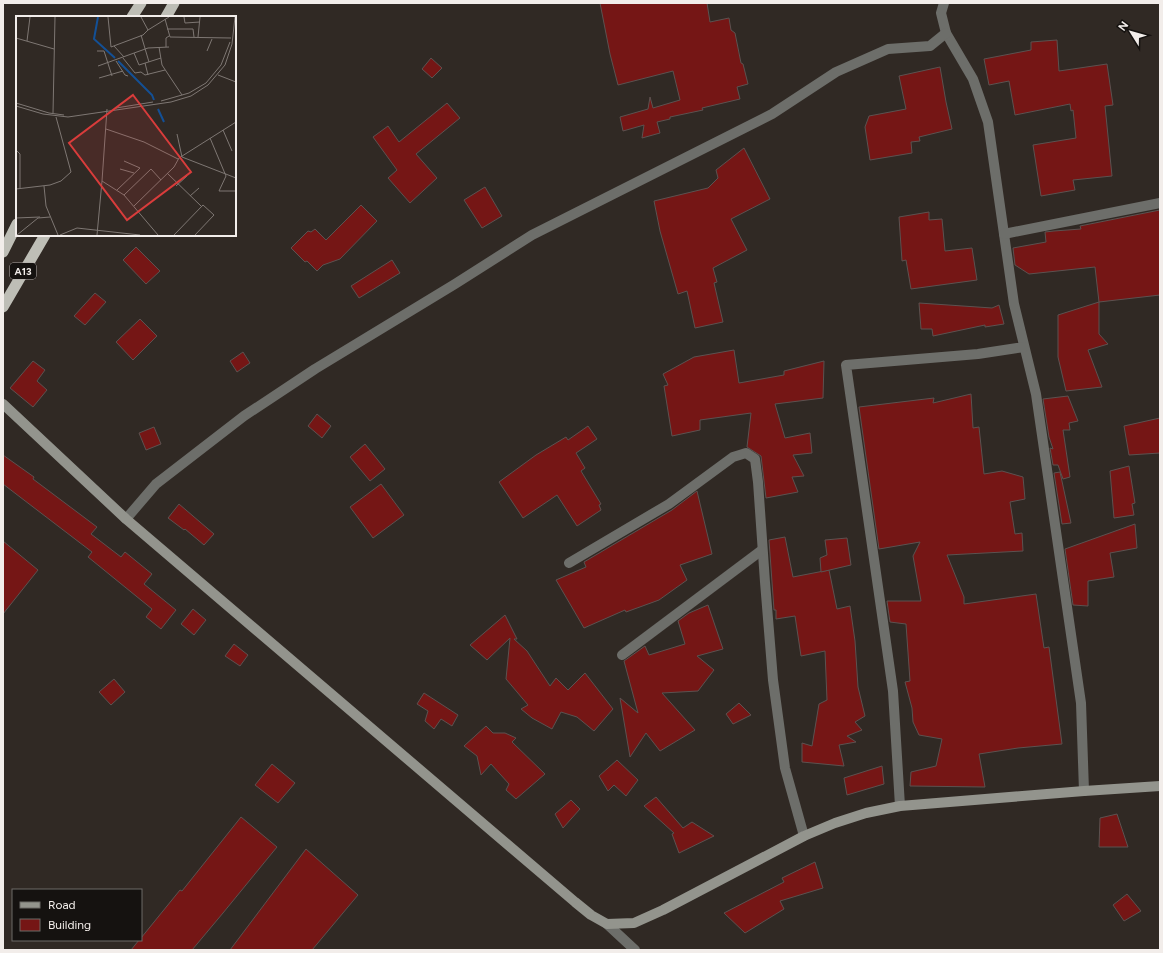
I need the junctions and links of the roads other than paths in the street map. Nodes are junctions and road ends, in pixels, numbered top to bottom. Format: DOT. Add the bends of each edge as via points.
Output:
graph roads {
  1 [pos="140,3"];
  2 [pos="174,3"];
  3 [pos="944,3"];
  4 [pos="133,16"];
  5 [pos="167,16"];
  6 [pos="946,33"];
  7 [pos="1160,203"];
  8 [pos="16,226"];
  9 [pos="1004,234"];
  10 [pos="43,236"];
  11 [pos="3,252"];
  12 [pos="3,307"];
  13 [pos="1024,347"];
  14 [pos="3,404"];
  15 [pos="126,519"];
  16 [pos="762,550"];
  17 [pos="569,563"];
  18 [pos="622,655"];
  19 [pos="1160,786"];
  20 [pos="1084,790"];
  21 [pos="900,806"];
  22 [pos="804,836"];
  23 [pos="607,924"];
  24 [pos="635,950"];
  1 -- 4 [label="highway"];
  2 -- 5 [label="highway"];
  3 -- 6 [label="street" via="940,13"];
  6 -- 9 [label="street" via="973,79 988,122"];
  6 -- 15 [label="street" via="930,46 888,49 836,72 772,114 532,235 244,416 156,484"];
  7 -- 9 [label="street"];
  8 -- 11 [label="highway, A13"];
  9 -- 13 [label="street" via="1014,304"];
  10 -- 12 [label="highway, A13"];
  13 -- 20 [label="street" via="1036,394 1081,703"];
  13 -- 21 [label="street" via="978,354 846,365 893,691"];
  14 -- 15 [label="main road"];
  15 -- 23 [label="main road" via="575,902"];
  16 -- 17 [label="street" via="756,463 755,459 746,454 733,457 670,504"];
  16 -- 18 [label="street"];
  16 -- 22 [label="street" via="773,680 785,768"];
  19 -- 20 [label="main road"];
  20 -- 21 [label="main road"];
  21 -- 22 [label="main road" via="866,813"];
  22 -- 23 [label="main road" via="634,923"];
  23 -- 24 [label="street"];
}
